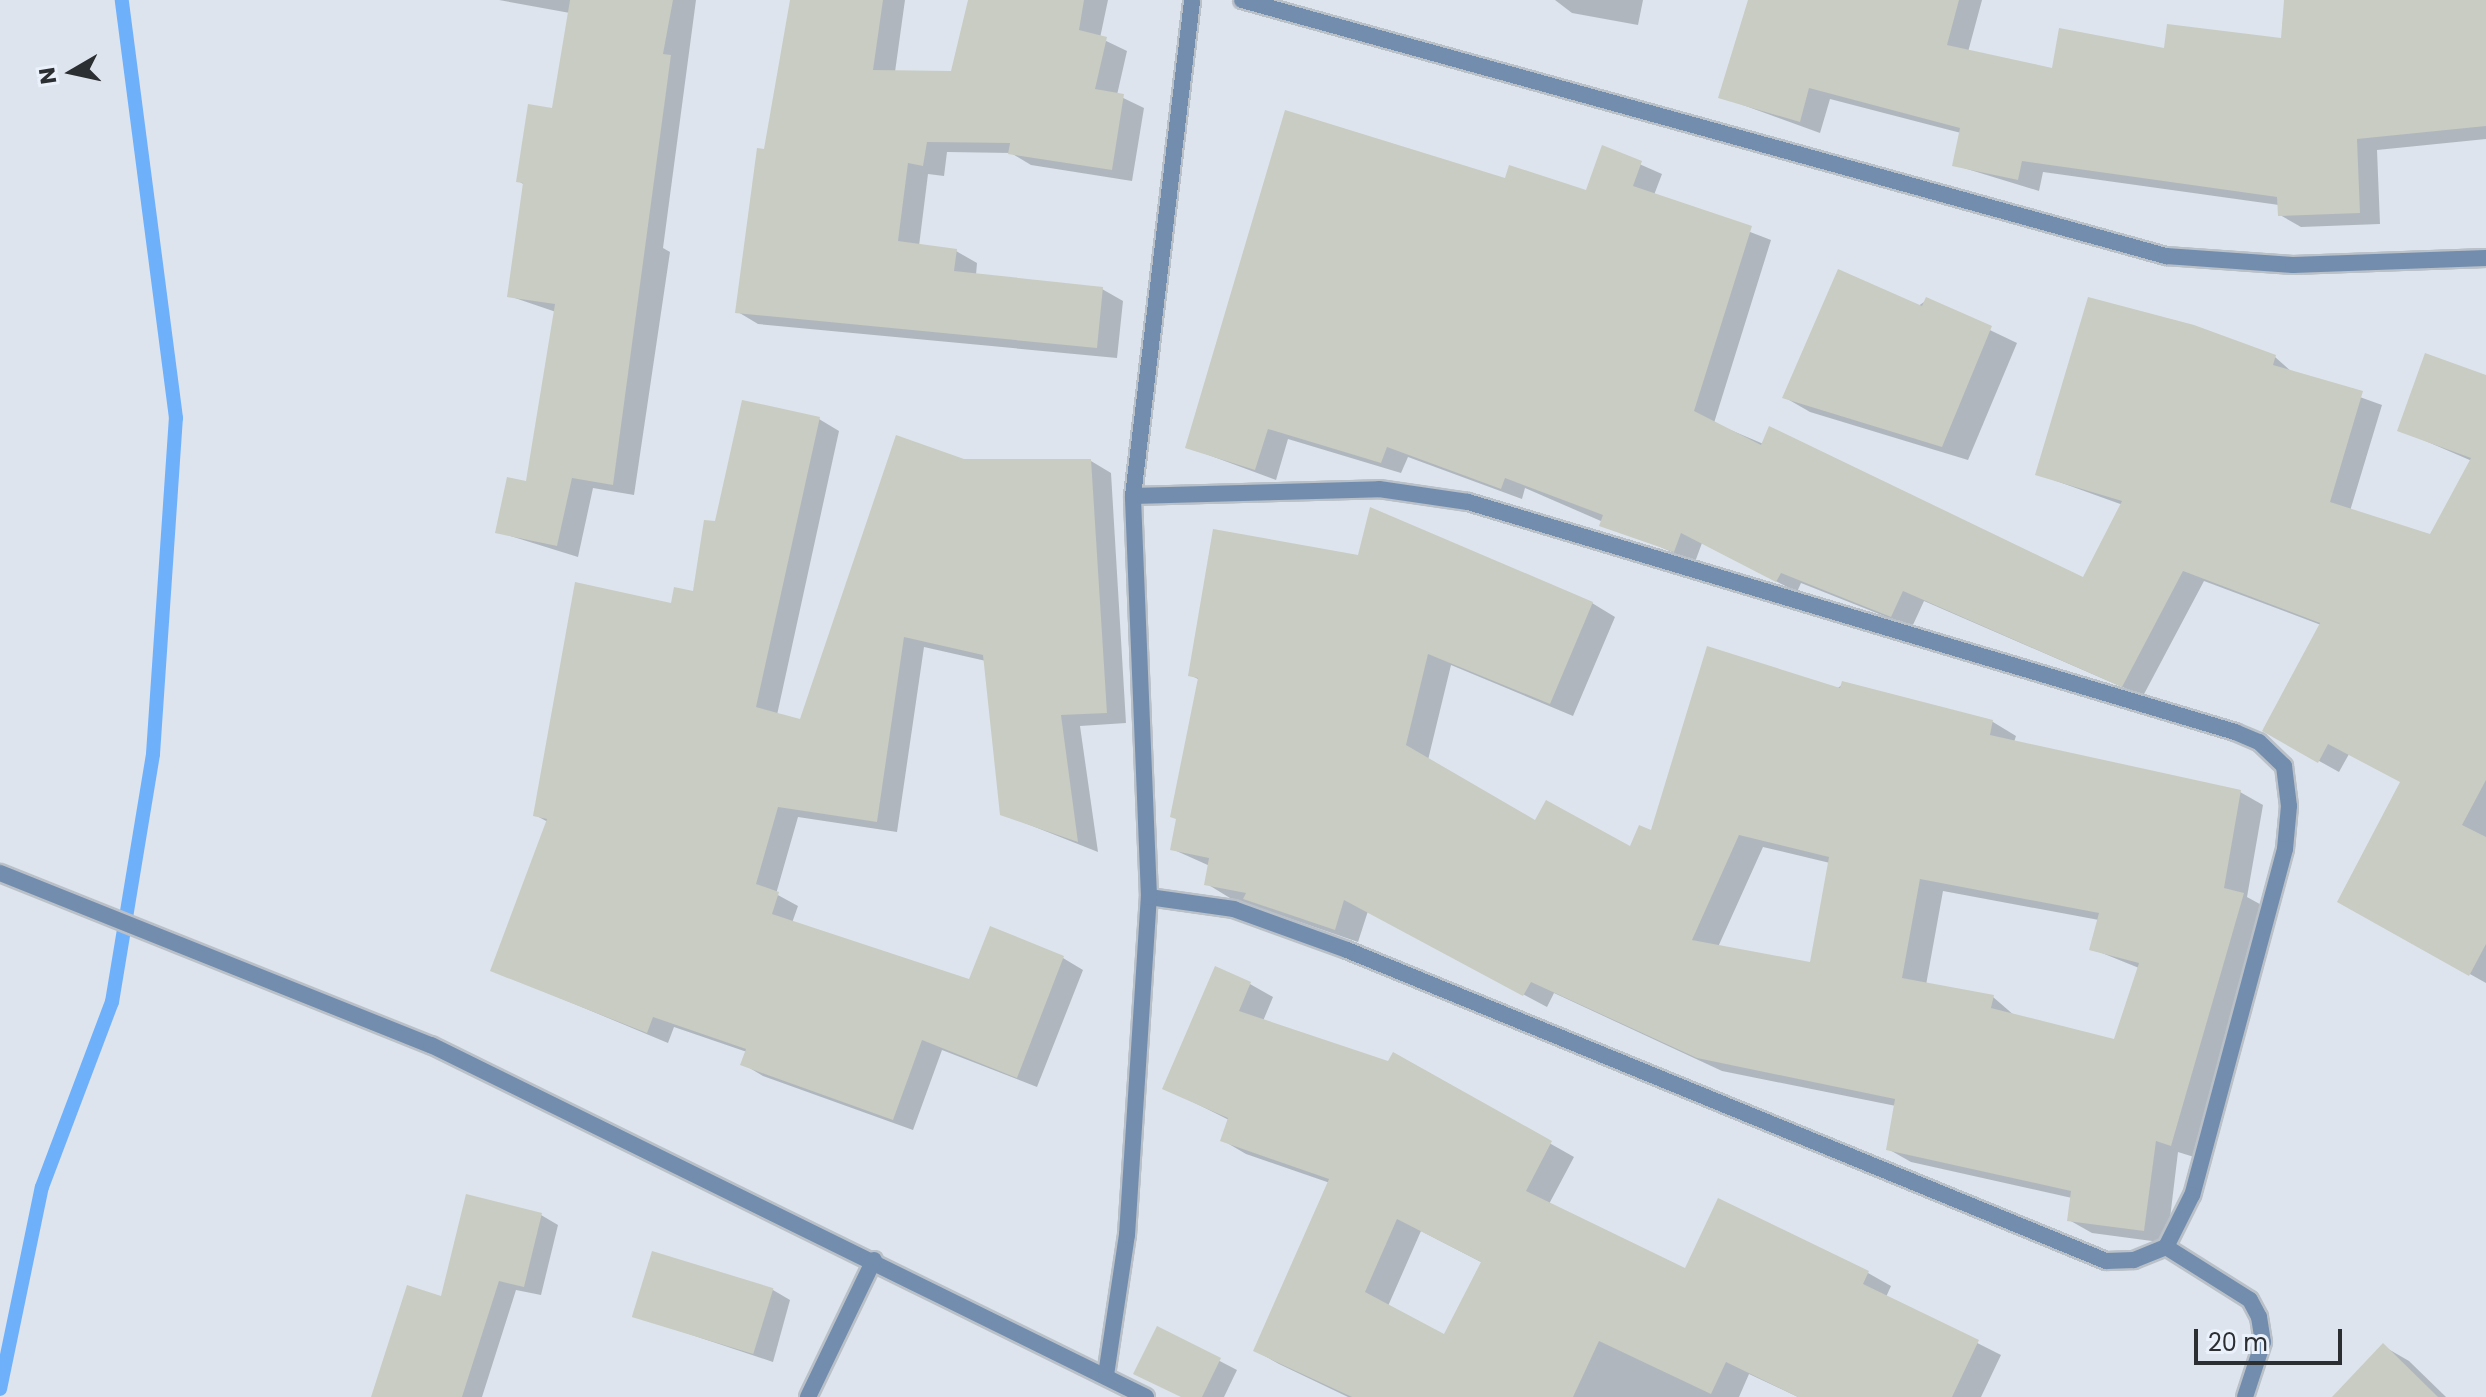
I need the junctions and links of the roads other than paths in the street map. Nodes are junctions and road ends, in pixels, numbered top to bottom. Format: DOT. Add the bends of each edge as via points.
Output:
graph roads {
  1 [pos="1192,0"];
  2 [pos="1242,0"];
  3 [pos="2486,258"];
  4 [pos="1133,496"];
  5 [pos="0,873"];
  6 [pos="1149,897"];
  7 [pos="2166,1247"];
  8 [pos="874,1260"];
  9 [pos="1106,1375"];
  10 [pos="808,1397"];
  11 [pos="1146,1397"];
  12 [pos="2245,1397"];
  1 -- 4 [label="street"];
  2 -- 3 [label="street" via="2166,256 2293,265"];
  4 -- 6 [label="street"];
  4 -- 7 [label="street" via="1379,489 1468,502 2259,742 2284,766 2285,849 2192,1195"];
  5 -- 8 [label="street" via="431,1045"];
  6 -- 7 [label="street" via="1234,909 1347,950 2106,1261"];
  6 -- 9 [label="street" via="1127,1235"];
  7 -- 12 [label="street" via="2250,1300 2259,1317 2263,1342"];
  8 -- 9 [label="street"];
  8 -- 10 [label="street"];
  9 -- 11 [label="street"];
}
